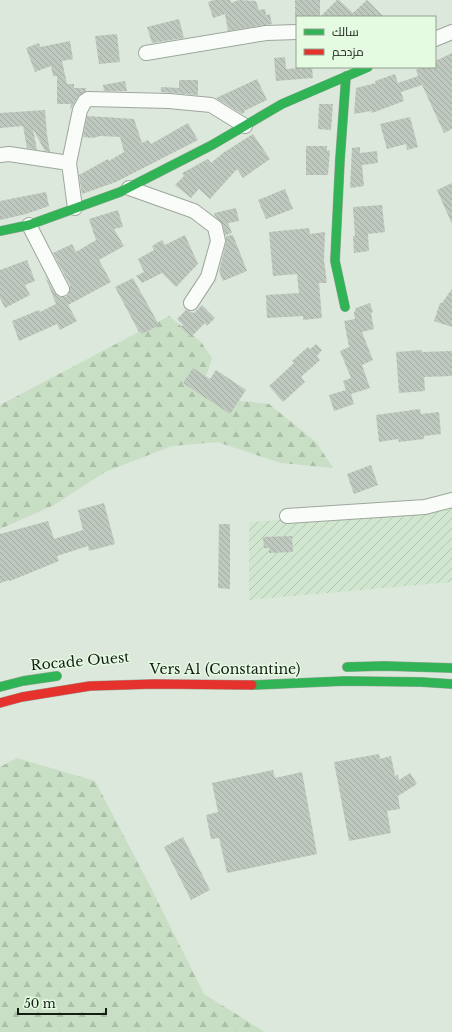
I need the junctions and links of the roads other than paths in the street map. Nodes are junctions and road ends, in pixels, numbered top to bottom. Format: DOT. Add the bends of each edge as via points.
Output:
graph roads {
  1 [pos="296,32"];
  2 [pos="452,32"];
  3 [pos="436,39"];
  4 [pos="146,53"];
  5 [pos="366,68"];
  6 [pos="346,76"];
  7 [pos="245,126"];
  8 [pos="0,155"];
  9 [pos="69,163"];
  10 [pos="129,188"];
  11 [pos="75,208"];
  12 [pos="29,224"];
  13 [pos="0,230"];
  14 [pos="62,289"];
  15 [pos="191,303"];
  16 [pos="345,307"];
  17 [pos="452,500"];
  18 [pos="287,516"];
  19 [pos="337,667"];
  20 [pos="452,668"];
  21 [pos="66,675"];
  22 [pos="452,684"];
  23 [pos="0,687"];
  24 [pos="0,703"];
  1 -- 4 [label="street" via="266,34"];
  2 -- 3 [label="street"];
  5 -- 6 [label="main road"];
  6 -- 7 [label="main road" via="282,104"];
  6 -- 16 [label="main road" via="335,261"];
  7 -- 9 [label="street" via="211,105 161,100 88,99 80,110"];
  7 -- 10 [label="main road"];
  8 -- 9 [label="street" via="9,154"];
  9 -- 11 [label="street"];
  10 -- 11 [label="main road"];
  10 -- 15 [label="street" via="194,211 215,227 218,242 208,277"];
  11 -- 12 [label="main road"];
  12 -- 13 [label="main road"];
  12 -- 14 [label="street"];
  17 -- 18 [label="street" via="424,507"];
  19 -- 20 [label="main road"];
  21 -- 23 [label="main road, Rocade Ouest"];
  22 -- 24 [label="main road, Vers A1 (Constantine)" via="345,681 254,685 90,686 29,695"];
}
